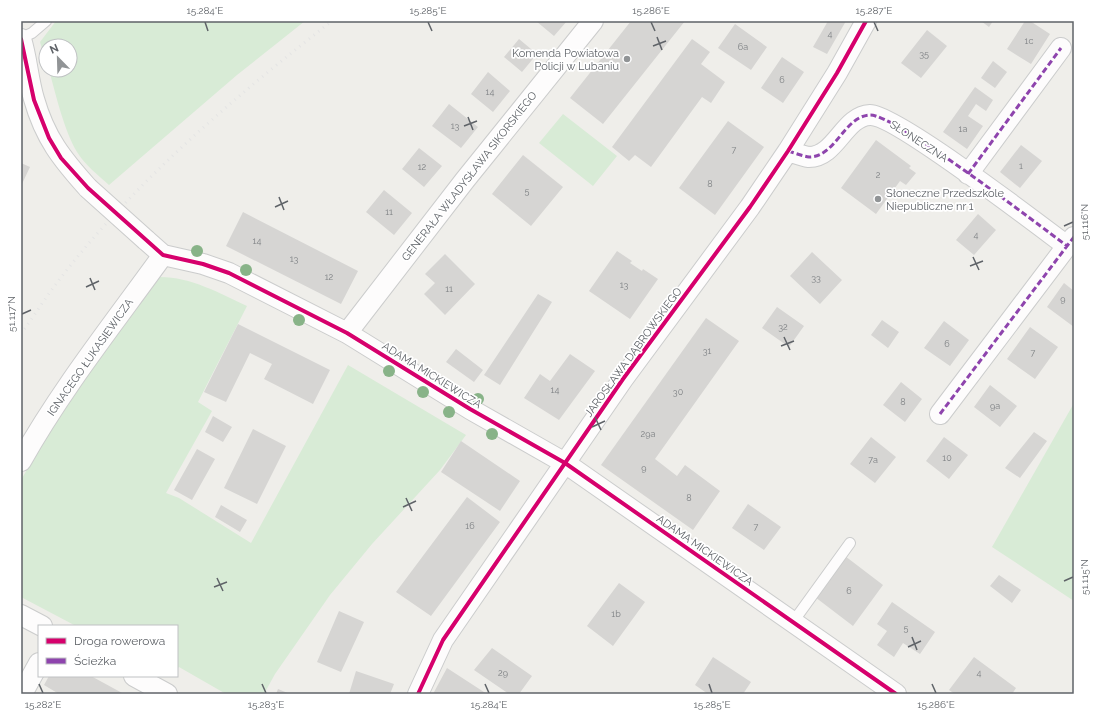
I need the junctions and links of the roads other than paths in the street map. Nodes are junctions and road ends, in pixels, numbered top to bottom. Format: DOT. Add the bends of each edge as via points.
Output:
graph roads {
  1 [pos="46,21"];
  2 [pos="593,21"];
  3 [pos="866,21"];
  4 [pos="22,46"];
  5 [pos="1061,48"];
  6 [pos="788,151"];
  7 [pos="968,174"];
  8 [pos="1071,242"];
  9 [pos="163,255"];
  10 [pos="347,333"];
  11 [pos="940,414"];
  12 [pos="21,462"];
  13 [pos="564,463"];
  14 [pos="850,543"];
  15 [pos="21,615"];
  16 [pos="793,622"];
  17 [pos="40,625"];
  18 [pos="38,666"];
  19 [pos="136,677"];
  20 [pos="22,694"];
  21 [pos="167,694"];
  22 [pos="418,694"];
  23 [pos="896,694"];
  1 -- 4 [label="lane"];
  2 -- 10 [label="street, GENERAŁA WŁADYSŁAWA SIKORSKIEGO"];
  3 -- 6 [label="street, JAROSŁAWA DĄBROWSKIEGO" via="838,73"];
  4 -- 9 [label="street, ADAMA MICKIEWICZA, bridge" via="34,100 49,138 61,158 88,188"];
  5 -- 7 [label="street"];
  6 -- 7 [label="street, SŁONECZNA" via="803,156 818,155 856,120 863,116 880,116"];
  6 -- 13 [label="street, JAROSŁAWA DĄBROWSKIEGO"];
  7 -- 8 [label="street, SŁONECZNA"];
  8 -- 11 [label="street, SŁONECZNA"];
  9 -- 10 [label="street, ADAMA MICKIEWICZA" via="203,264 230,274"];
  9 -- 12 [label="street, IGNACEGO ŁUKASIEWICZA" via="72,378"];
  10 -- 13 [label="street, ADAMA MICKIEWICZA"];
  13 -- 16 [label="street, ADAMA MICKIEWICZA"];
  13 -- 22 [label="street, JAROSŁAWA DĄBROWSKIEGO" via="442,640"];
  14 -- 16 [label="lane"];
  15 -- 17 [label="street"];
  16 -- 23 [label="street, ADAMA MICKIEWICZA"];
  18 -- 20 [label="street"];
  19 -- 21 [label="street"];
}
